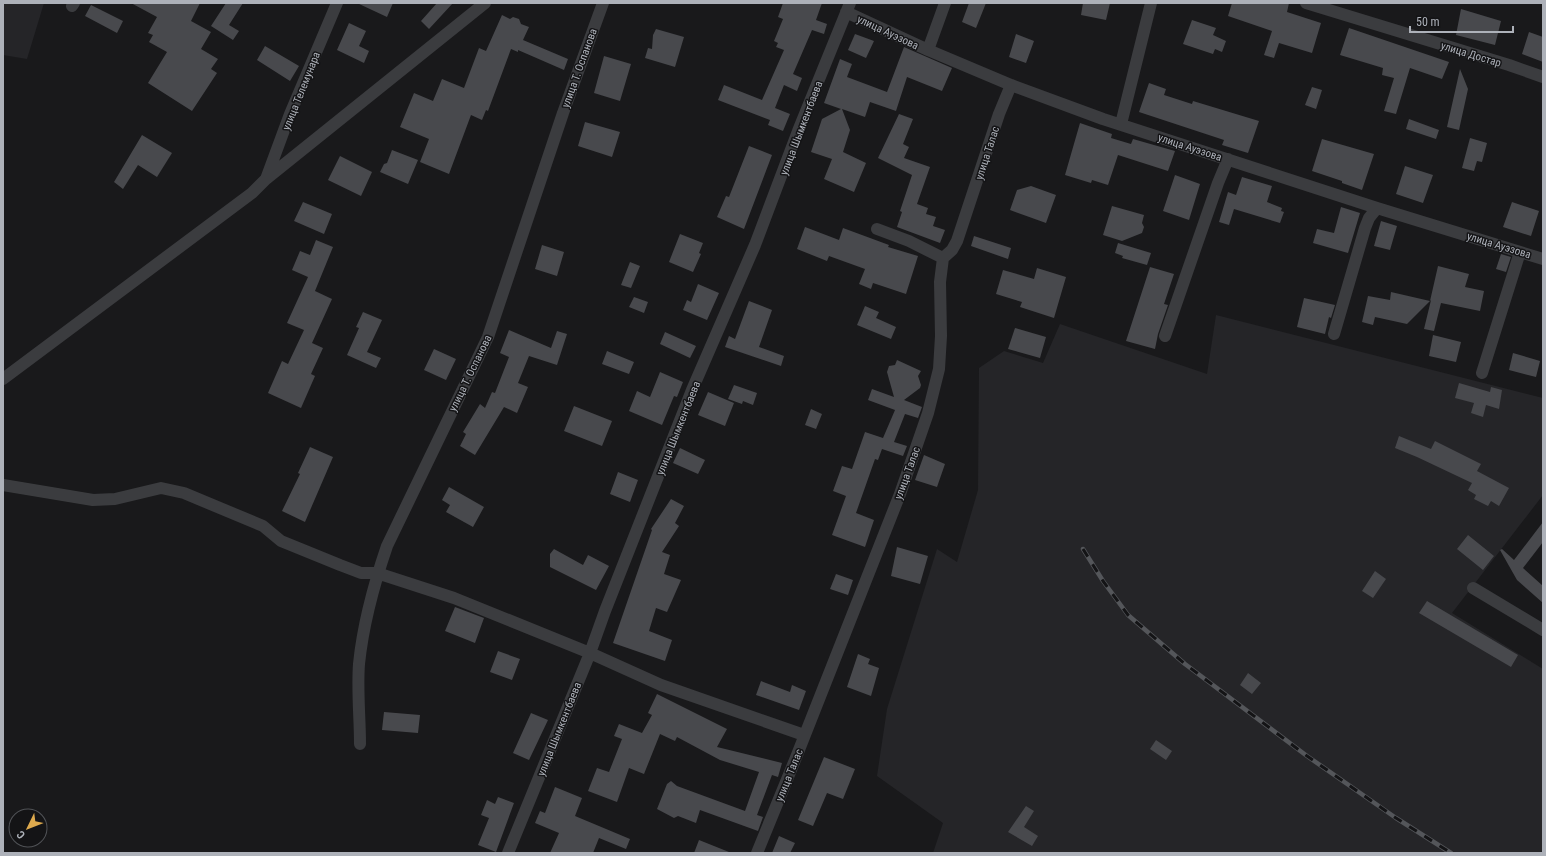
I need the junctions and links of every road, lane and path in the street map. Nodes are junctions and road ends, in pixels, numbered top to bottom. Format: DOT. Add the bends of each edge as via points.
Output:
graph roads {
  1 [pos="337,3"];
  2 [pos="485,3"];
  3 [pos="604,3"];
  4 [pos="945,3"];
  5 [pos="1151,3"];
  6 [pos="1306,3"];
  7 [pos="848,8"];
  8 [pos="928,50"];
  9 [pos="1543,77"];
  10 [pos="1011,85"];
  11 [pos="1122,124"];
  12 [pos="1228,159"];
  13 [pos="266,179"];
  14 [pos="1377,208"];
  15 [pos="877,229"];
  16 [pos="1520,252"];
  17 [pos="943,258"];
  18 [pos="1543,258"];
  19 [pos="1334,334"];
  20 [pos="1165,336"];
  21 [pos="1482,373"];
  22 [pos="3,379"];
  23 [pos="3,485"];
  24 [pos="377,573"];
  25 [pos="1473,588"];
  26 [pos="1543,630"];
  27 [pos="590,653"];
  28 [pos="804,735"];
  29 [pos="360,744"];
  30 [pos="508,853"];
  31 [pos="757,853"];
  1 -- 13 [label="street, улица Телемунара" via="290,114"];
  2 -- 13 [label="street"];
  3 -- 24 [label="street, улица Т. Оспанова" via="563,113 488,337 387,546"];
  4 -- 8 [label="street"];
  5 -- 11 [label="street"];
  6 -- 9 [label="street, улица Достар"];
  7 -- 8 [label="street, улица Ауэзова"];
  7 -- 27 [label="street, улица Шымкентбаева" via="755,245 655,482"];
  8 -- 10 [label="street, улица Ауэзова"];
  10 -- 11 [label="street, улица Ауэзова" via="1103,120"];
  10 -- 17 [label="street, улица Талас" via="957,241"];
  11 -- 12 [label="street, улица Ауэзова"];
  12 -- 14 [label="street, улица Ауэзова"];
  12 -- 20 [label="street"];
  13 -- 22 [label="street" via="252,193"];
  14 -- 16 [label="street, улица Ауэзова"];
  14 -- 19 [label="street" via="1365,228"];
  15 -- 17 [label="street"];
  16 -- 18 [label="street, улица Ауэзова"];
  16 -- 21 [label="street"];
  17 -- 28 [label="street, улица Талас" via="940,282 939,369 928,413 900,494"];
  23 -- 24 [label="street" via="93,500 115,499 161,488 184,493 263,526 281,541 301,550 360,573"];
  24 -- 27 [label="street" via="454,598"];
  24 -- 29 [label="street, улица Т. Оспанова" via="359,664"];
  25 -- 26 [label="street"];
  27 -- 28 [label="street" via="661,685"];
  27 -- 30 [label="street, улица Шымкентбаева"];
  28 -- 31 [label="street, улица Талас"];
}
